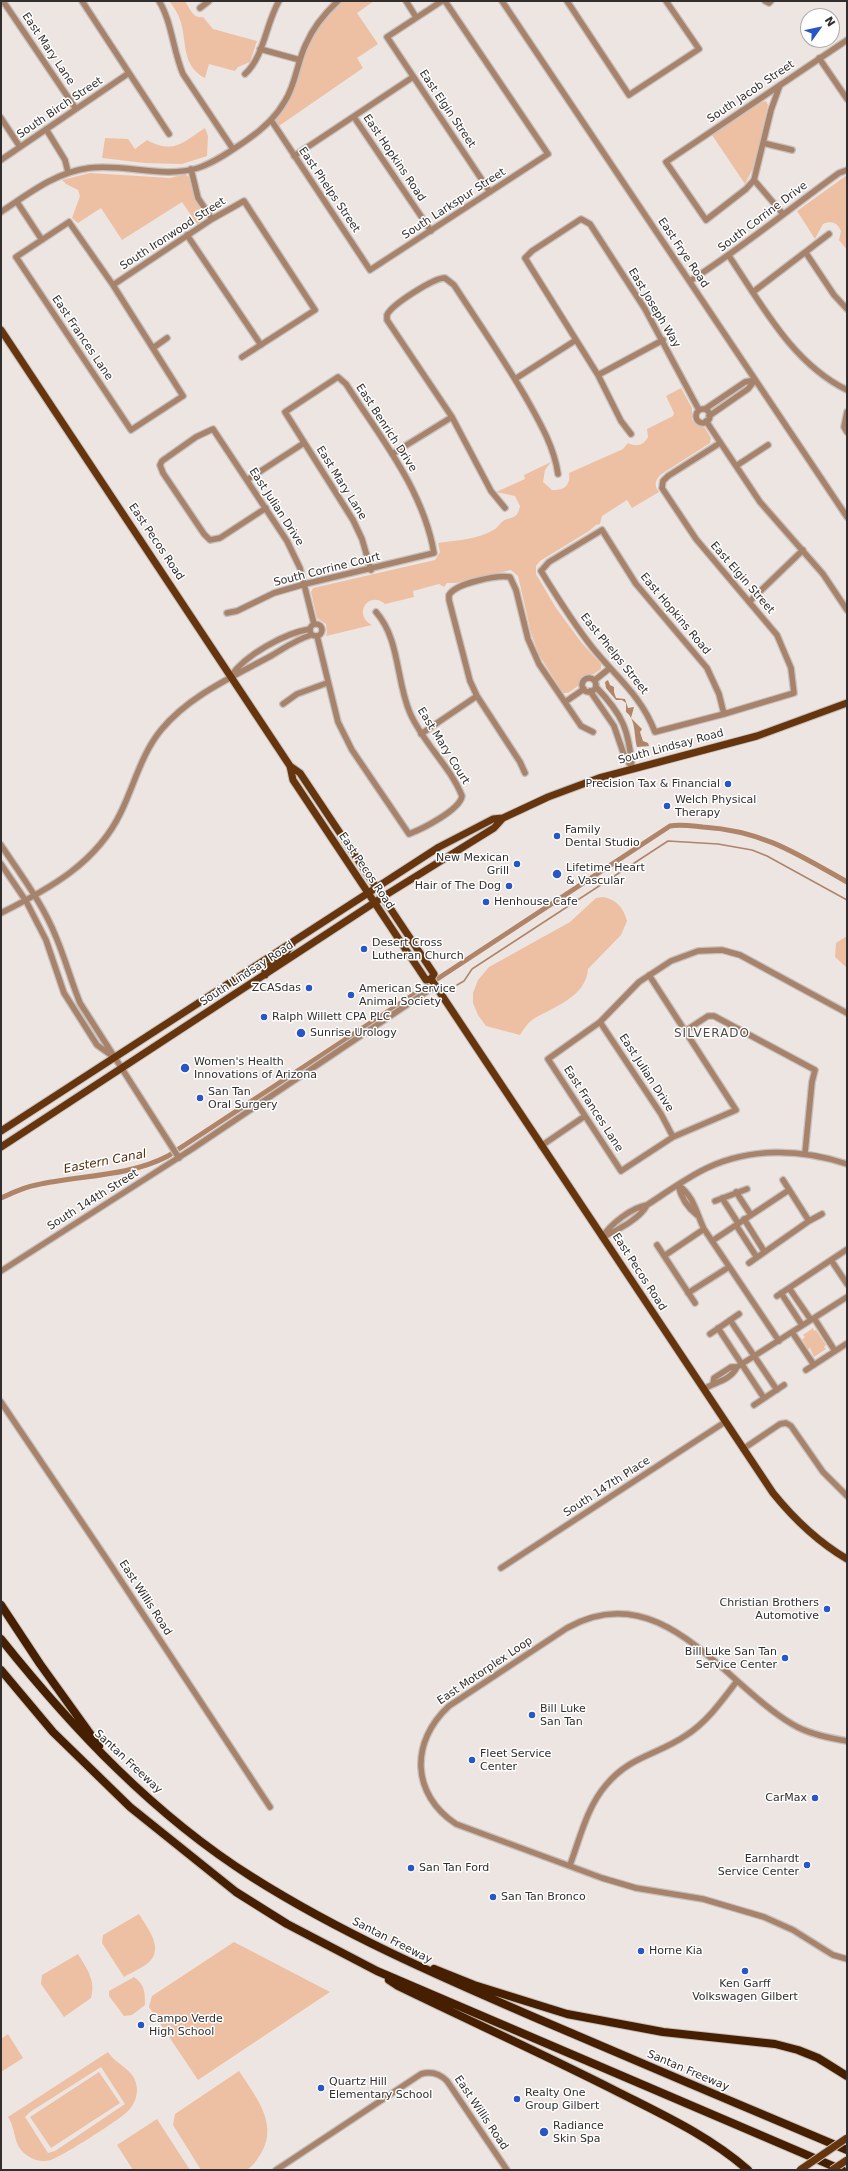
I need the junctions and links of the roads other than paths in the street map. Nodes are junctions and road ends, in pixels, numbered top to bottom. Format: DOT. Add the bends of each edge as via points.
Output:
graph roads {
  1 [pos="3,1"];
  2 [pos="82,1"];
  3 [pos="158,1"];
  4 [pos="209,1"];
  5 [pos="278,1"];
  6 [pos="338,1"];
  7 [pos="406,1"];
  8 [pos="444,1"];
  9 [pos="502,1"];
  10 [pos="567,1"];
  11 [pos="666,1"];
  12 [pos="200,8"];
  13 [pos="416,17"];
  14 [pos="847,40"];
  15 [pos="260,49"];
  16 [pos="819,58"];
  17 [pos="300,60"];
  18 [pos="129,73"];
  19 [pos="245,74"];
  20 [pos="413,77"];
  21 [pos="780,85"];
  22 [pos="847,99"];
  23 [pos="76,109"];
  24 [pos="354,117"];
  25 [pos="1,118"];
  26 [pos="271,120"];
  27 [pos="46,129"];
  28 [pos="169,134"];
  29 [pos="763,144"];
  30 [pos="20,147"];
  31 [pos="233,149"];
  32 [pos="792,150"];
  33 [pos="294,156"];
  34 [pos="1,160"];
  35 [pos="191,169"];
  36 [pos="847,170"];
  37 [pos="68,172"];
  38 [pos="754,180"];
  39 [pos="490,192"];
  40 [pos="17,202"];
  41 [pos="1,212"];
  42 [pos="783,214"];
  43 [pos="212,219"];
  44 [pos="431,231"];
  45 [pos="829,234"];
  46 [pos="187,236"];
  47 [pos="42,240"];
  48 [pos="806,253"];
  49 [pos="729,256"];
  50 [pos="370,270"];
  51 [pos="690,281"];
  52 [pos="113,285"];
  53 [pos="753,292"];
  54 [pos="847,310"];
  55 [pos="1,330"];
  56 [pos="167,338"];
  57 [pos="576,340"];
  58 [pos="663,340"];
  59 [pos="260,345"];
  60 [pos="153,348"];
  61 [pos="242,357"];
  62 [pos="598,375"];
  63 [pos="515,379"];
  64 [pos="755,380"];
  65 [pos="847,390"];
  66 [pos="702,410"];
  67 [pos="285,412"];
  68 [pos="847,412"];
  69 [pos="452,417"];
  70 [pos="708,418"];
  71 [pos="847,432"];
  72 [pos="631,434"];
  73 [pos="304,443"];
  74 [pos="720,443"];
  75 [pos="768,445"];
  76 [pos="392,454"];
  77 [pos="736,466"];
  78 [pos="558,474"];
  79 [pos="247,480"];
  80 [pos="266,508"];
  81 [pos="505,508"];
  82 [pos="847,517"];
  83 [pos="602,530"];
  84 [pos="803,550"];
  85 [pos="434,553"];
  86 [pos="371,570"];
  87 [pos="304,584"];
  88 [pos="749,602"];
  89 [pos="847,610"];
  90 [pos="376,612"];
  91 [pos="227,613"];
  92 [pos="312,626"];
  93 [pos="314,636"];
  94 [pos="610,668"];
  95 [pos="231,676"];
  96 [pos="594,680"];
  97 [pos="327,683"];
  98 [pos="596,687"];
  99 [pos="584,689"];
  100 [pos="590,691"];
  101 [pos="477,696"];
  102 [pos="565,702"];
  103 [pos="847,703"];
  104 [pos="283,704"];
  105 [pos="724,714"];
  106 [pos="593,732"];
  107 [pos="421,734"];
  108 [pos="290,766"];
  109 [pos="632,768"];
  110 [pos="525,773"];
  111 [pos="503,818"];
  112 [pos="1,845"];
  113 [pos="1,864"];
  114 [pos="377,887"];
  115 [pos="368,893"];
  116 [pos="35,896"];
  117 [pos="383,896"];
  118 [pos="26,901"];
  119 [pos="374,903"];
  120 [pos="1,913"];
  121 [pos="294,941"];
  122 [pos="265,975"];
  123 [pos="649,975"];
  124 [pos="434,983"];
  125 [pos="847,1013"];
  126 [pos="600,1022"];
  127 [pos="685,1031"];
  128 [pos="115,1058"];
  129 [pos="121,1068"];
  130 [pos="585,1116"];
  131 [pos="1,1131"];
  132 [pos="673,1137"];
  133 [pos="541,1146"];
  134 [pos="1,1148"];
  135 [pos="805,1153"];
  136 [pos="178,1156"];
  137 [pos="847,1164"];
  138 [pos="783,1180"];
  139 [pos="678,1185"];
  140 [pos="747,1189"];
  141 [pos="789,1190"];
  142 [pos="736,1192"];
  143 [pos="722,1198"];
  144 [pos="715,1201"];
  145 [pos="822,1214"];
  146 [pos="751,1215"];
  147 [pos="744,1219"];
  148 [pos="809,1220"];
  149 [pos="737,1224"];
  150 [pos="704,1229"];
  151 [pos="602,1237"];
  152 [pos="712,1241"];
  153 [pos="657,1245"];
  154 [pos="846,1250"];
  155 [pos="764,1251"];
  156 [pos="664,1256"];
  157 [pos="756,1256"];
  158 [pos="831,1260"];
  159 [pos="749,1263"];
  160 [pos="729,1267"];
  161 [pos="1,1271"];
  162 [pos="847,1284"];
  163 [pos="789,1288"];
  164 [pos="688,1293"];
  165 [pos="847,1297"];
  166 [pos="695,1302"];
  167 [pos="739,1314"];
  168 [pos="812,1319"];
  169 [pos="730,1320"];
  170 [pos="802,1325"];
  171 [pos="718,1328"];
  172 [pos="792,1332"];
  173 [pos="710,1334"];
  174 [pos="779,1341"];
  175 [pos="846,1344"];
  176 [pos="835,1351"];
  177 [pos="754,1356"];
  178 [pos="814,1365"];
  179 [pos="740,1366"];
  180 [pos="806,1370"];
  181 [pos="784,1385"];
  182 [pos="704,1389"];
  183 [pos="777,1390"];
  184 [pos="764,1398"];
  185 [pos="1,1402"];
  186 [pos="754,1405"];
  187 [pos="725,1422"];
  188 [pos="743,1449"];
  189 [pos="847,1496"];
  190 [pos="847,1559"];
  191 [pos="501,1568"];
  192 [pos="1,1605"];
  193 [pos="1,1639"];
  194 [pos="1,1670"];
  195 [pos="1,1679"];
  196 [pos="737,1681"];
  197 [pos="53,1732"];
  198 [pos="847,1741"];
  199 [pos="118,1771"];
  200 [pos="270,1807"];
  201 [pos="570,1865"];
  202 [pos="847,1959"];
  203 [pos="416,1966"];
  204 [pos="378,1971"];
  205 [pos="847,2076"];
  206 [pos="847,2138"];
  207 [pos="847,2150"];
  208 [pos="847,2160"];
  209 [pos="276,2170"];
  210 [pos="507,2170"];
  211 [pos="748,2170"];
  212 [pos="800,2170"];
  213 [pos="832,2170"];
  214 [pos="842,2170"];
  1 -- 23 [label="street, East Mary Lane"];
  2 -- 18 [label="street"];
  3 -- 31 [label="street" via="183,74"];
  4 -- 12 [label="street"];
  5 -- 15 [label="street"];
  6 -- 17 [label="street" via="318,23"];
  7 -- 13 [label="street"];
  8 -- 13 [label="street"];
  8 -- 39 [label="street, South Larkspur Street" via="548,154"];
  9 -- 51 [label="street, East Frye Road"];
  10 -- 11 [label="street" via="630,95 699,49"];
  13 -- 20 [label="street, East Elgin Street" via="387,37"];
  14 -- 16 [label="street, South Jacob Street"];
  15 -- 17 [label="street"];
  15 -- 19 [label="street" via="254,66"];
  16 -- 21 [label="street, South Jacob Street"];
  16 -- 22 [label="street"];
  17 -- 26 [label="street" via="286,100"];
  18 -- 23 [label="street, South Birch Street"];
  18 -- 28 [label="street"];
  20 -- 24 [label="street"];
  20 -- 39 [label="street, East Elgin Street"];
  21 -- 29 [label="street"];
  21 -- 38 [label="street, South Jacob Street" via="666,162 706,220"];
  23 -- 27 [label="street, South Birch Street"];
  24 -- 33 [label="street"];
  24 -- 44 [label="street, East Hopkins Road"];
  25 -- 30 [label="street"];
  26 -- 31 [label="street"];
  26 -- 33 [label="street, East Phelps Street"];
  27 -- 30 [label="street, South Birch Street"];
  27 -- 37 [label="street" via="65,160"];
  29 -- 32 [label="street"];
  29 -- 38 [label="street"];
  30 -- 34 [label="street, South Birch Street"];
  31 -- 35 [label="street" via="212,162"];
  33 -- 50 [label="street, East Phelps Street"];
  35 -- 37 [label="street" via="176,171 90,168"];
  35 -- 43 [label="street" via="198,198"];
  36 -- 42 [label="street, South Corrine Drive" via="839,173"];
  37 -- 40 [label="street"];
  38 -- 42 [label="street"];
  39 -- 44 [label="street, South Larkspur Street"];
  40 -- 41 [label="street"];
  40 -- 47 [label="street"];
  42 -- 49 [label="street, South Corrine Drive"];
  43 -- 46 [label="street, South Ironwood Street"];
  43 -- 59 [label="street, South Ironwood Street" via="244,200 315,310"];
  44 -- 50 [label="street, South Larkspur Street"];
  45 -- 48 [label="street"];
  46 -- 52 [label="street, South Ironwood Street"];
  46 -- 59 [label="street"];
  47 -- 52 [label="street" via="69,222"];
  47 -- 60 [label="street, East Frances Lane" via="16,257 131,430 183,396"];
  48 -- 53 [label="street"];
  48 -- 54 [label="street"];
  49 -- 51 [label="street, South Corrine Drive"];
  49 -- 53 [label="street"];
  51 -- 64 [label="street, East Frye Road"];
  52 -- 60 [label="street"];
  53 -- 65 [label="street" via="794,349 812,367"];
  55 -- 95 [label="main road, East Pecos Road"];
  56 -- 60 [label="street"];
  57 -- 58 [label="street, East Joseph Way" via="525,258 577,221 586,220 633,289"];
  57 -- 62 [label="street"];
  57 -- 63 [label="street"];
  58 -- 62 [label="street"];
  58 -- 66 [label="street, East Joseph Way"];
  59 -- 61 [label="street"];
  62 -- 72 [label="street" via="621,421"];
  63 -- 69 [label="street" via="454,285 445,278 435,279 392,308 387,320"];
  63 -- 78 [label="street" via="555,456"];
  64 -- 66 [label="street" via="745,382"];
  64 -- 70 [label="street" via="748,389"];
  64 -- 82 [label="street, East Frye Road"];
  66 -- 70 [label="street, East Joseph Way"];
  66 -- 70 [label="street, East Joseph Way" via="696,413 696,419 701,422"];
  67 -- 73 [label="street, East Mary Lane"];
  67 -- 76 [label="street, East Benrich Drive" via="338,377 346,384"];
  68 -- 71 [label="street" via="844,427"];
  69 -- 76 [label="street"];
  69 -- 81 [label="street" via="491,491"];
  70 -- 74 [label="street, East Joseph Way"];
  73 -- 79 [label="street"];
  73 -- 86 [label="street, East Mary Lane" via="353,520 362,538"];
  74 -- 77 [label="street, East Joseph Way"];
  74 -- 88 [label="street, East Elgin Street" via="663,481 662,488 696,539"];
  75 -- 77 [label="street"];
  76 -- 85 [label="street, East Benrich Drive" via="418,502"];
  77 -- 84 [label="street, East Joseph Way" via="760,502"];
  79 -- 80 [label="street, East Julian Drive"];
  79 -- 80 [label="street, East Julian Drive" via="213,429 165,457 160,465 210,540 220,538"];
  80 -- 87 [label="street, East Julian Drive" via="288,540"];
  83 -- 94 [label="street, East Phelps Street" via="549,562 541,571"];
  83 -- 105 [label="street, East Hopkins Road" via="636,584 707,668 719,694"];
  84 -- 88 [label="street"];
  84 -- 89 [label="street, East Joseph Way"];
  85 -- 86 [label="street, South Corrine Court"];
  86 -- 87 [label="street, South Corrine Court"];
  87 -- 91 [label="street, South Corrine Court" via="274,593 237,611"];
  87 -- 92 [label="street, East Julian Drive"];
  88 -- 105 [label="street, East Elgin Street" via="769,623 785,650 791,668 794,693"];
  90 -- 107 [label="street, East Mary Court" via="387,626 404,699"];
  92 -- 93 [label="street"];
  92 -- 93 [label="street" via="318,624 322,628 321,633"];
  92 -- 95 [label="street" via="274,643 238,666"];
  93 -- 95 [label="street" via="292,643"];
  93 -- 97 [label="street"];
  94 -- 96 [label="street"];
  94 -- 105 [label="street, East Phelps Street" via="639,701 648,714 655,732"];
  95 -- 108 [label="main road, East Pecos Road"];
  95 -- 116 [label="street" via="184,708 161,730 147,753 121,813 105,840 73,872"];
  96 -- 98 [label="street"];
  96 -- 99 [label="street" via="585,679"];
  97 -- 104 [label="street" via="297,694"];
  97 -- 107 [label="street, East Mary Court" via="333,709 344,735 409,834 455,808 461,801 460,792"];
  98 -- 100 [label="street"];
  98 -- 109 [label="street" via="621,716 629,741"];
  99 -- 100 [label="street"];
  99 -- 102 [label="street"];
  100 -- 109 [label="street" via="614,726 624,755"];
  101 -- 102 [label="street" via="466,669 449,595 457,587 502,576 510,577 516,590 532,651"];
  101 -- 107 [label="street"];
  101 -- 110 [label="street"];
  102 -- 106 [label="street" via="581,726"];
  103 -- 109 [label="main road, South Lindsay Road" via="757,736"];
  108 -- 114 [label="main road, East Pecos Road" via="300,773"];
  108 -- 115 [label="main road, East Pecos Road" via="293,780"];
  109 -- 111 [label="main road, South Lindsay Road" via="572,788"];
  111 -- 114 [label="main road, South Lindsay Road" via="493,819 456,838"];
  111 -- 117 [label="main road, South Lindsay Road" via="494,828"];
  112 -- 116 [label="street"];
  113 -- 118 [label="street"];
  114 -- 115 [label="main road, South Lindsay Road"];
  114 -- 117 [label="main road, East Pecos Road"];
  115 -- 119 [label="main road, East Pecos Road"];
  115 -- 121 [label="main road, South Lindsay Road"];
  116 -- 118 [label="street"];
  116 -- 128 [label="street" via="56,937 68,976 80,1003"];
  117 -- 119 [label="main road, South Lindsay Road"];
  117 -- 124 [label="main road, East Pecos Road" via="434,974"];
  118 -- 120 [label="street"];
  118 -- 128 [label="street" via="46,940 64,992 97,1045"];
  119 -- 122 [label="main road, South Lindsay Road"];
  119 -- 124 [label="main road, East Pecos Road" via="426,980"];
  121 -- 122 [label="main road" via="285,954 265,969"];
  121 -- 128 [label="main road, South Lindsay Road"];
  122 -- 129 [label="main road, South Lindsay Road"];
  123 -- 125 [label="street" via="681,956 698,951 730,952 751,960"];
  123 -- 126 [label="street"];
  123 -- 127 [label="street"];
  124 -- 133 [label="main road, East Pecos Road"];
  124 -- 136 [label="street, South 144th Street"];
  126 -- 130 [label="street, East Frances Lane" via="548,1059"];
  126 -- 132 [label="street, East Julian Drive" via="661,1114"];
  127 -- 132 [label="street" via="736,1110"];
  127 -- 135 [label="street" via="708,1016 714,1016 815,1070"];
  128 -- 129 [label="street"];
  128 -- 131 [label="main road, South Lindsay Road"];
  129 -- 134 [label="main road, South Lindsay Road"];
  129 -- 136 [label="street"];
  130 -- 132 [label="street, East Frances Lane" via="621,1171"];
  130 -- 133 [label="street"];
  133 -- 151 [label="main road, East Pecos Road"];
  135 -- 137 [label="street"];
  135 -- 139 [label="street" via="775,1152 745,1156 707,1168"];
  136 -- 161 [label="street, South 144th Street"];
  138 -- 141 [label="street"];
  139 -- 150 [label="street" via="685,1190 696,1207"];
  139 -- 151 [label="street" via="647,1205 644,1211"];
  140 -- 142 [label="street"];
  141 -- 146 [label="street"];
  141 -- 148 [label="street"];
  142 -- 143 [label="street"];
  142 -- 146 [label="street"];
  143 -- 144 [label="street"];
  143 -- 149 [label="street"];
  145 -- 148 [label="street"];
  146 -- 147 [label="street"];
  147 -- 149 [label="street"];
  147 -- 155 [label="street"];
  148 -- 155 [label="street"];
  149 -- 152 [label="street"];
  149 -- 157 [label="street"];
  150 -- 152 [label="street"];
  150 -- 156 [label="street"];
  151 -- 182 [label="main road, East Pecos Road"];
  152 -- 160 [label="street"];
  153 -- 156 [label="street"];
  154 -- 158 [label="street"];
  155 -- 157 [label="street"];
  156 -- 164 [label="street"];
  157 -- 159 [label="street"];
  158 -- 162 [label="street"];
  158 -- 163 [label="street"];
  160 -- 164 [label="street"];
  160 -- 174 [label="street"];
  163 -- 168 [label="street"];
  163 -- 170 [label="street" via="779,1294"];
  164 -- 166 [label="street"];
  165 -- 168 [label="street"];
  167 -- 169 [label="street"];
  168 -- 170 [label="street"];
  168 -- 176 [label="street"];
  169 -- 171 [label="street"];
  169 -- 177 [label="street"];
  170 -- 172 [label="street"];
  171 -- 173 [label="street"];
  171 -- 179 [label="street"];
  172 -- 174 [label="street"];
  172 -- 178 [label="street"];
  174 -- 177 [label="street"];
  175 -- 176 [label="street"];
  176 -- 178 [label="street"];
  177 -- 179 [label="street"];
  177 -- 183 [label="street"];
  178 -- 180 [label="street"];
  179 -- 182 [label="street" via="718,1384"];
  179 -- 184 [label="street"];
  181 -- 183 [label="street"];
  182 -- 187 [label="main road, East Pecos Road"];
  183 -- 184 [label="street"];
  184 -- 186 [label="street"];
  185 -- 200 [label="street, East Willis Road"];
  187 -- 188 [label="main road, East Pecos Road"];
  187 -- 191 [label="street, South 147th Place"];
  188 -- 189 [label="street" via="780,1424 786,1423 823,1472"];
  188 -- 190 [label="main road, East Pecos Road" via="773,1493 794,1518 812,1535"];
  192 -- 199 [label="highway" via="59,1692"];
  193 -- 199 [label="highway, Santan Freeway" via="82,1735"];
  194 -- 197 [label="highway"];
  195 -- 197 [label="highway"];
  196 -- 198 [label="street, East Motorplex Loop" via="776,1714 794,1725"];
  196 -- 201 [label="street" via="693,1731 637,1759 610,1780 590,1810"];
  196 -- 201 [label="street, East Motorplex Loop" via="672,1628 642,1616 612,1613 588,1618 567,1628 453,1703 438,1716 425,1740 420,1768 426,1791 438,1810 449,1820 463,1827"];
  197 -- 204 [label="highway" via="130,1807 236,1892 287,1924"];
  199 -- 203 [label="highway, Santan Freeway" via="176,1820 251,1876"];
  201 -- 202 [label="street, East Motorplex Loop" via="636,1888 703,1899 764,1917 793,1930 833,1955"];
  203 -- 205 [label="highway" via="437,1970 474,1985 574,2015 663,2032 775,2044 818,2058"];
  203 -- 207 [label="highway, Santan Freeway"];
  204 -- 211 [label="highway" via="398,1986 553,2059 696,2132 720,2147"];
  204 -- 214 [label="highway"];
  206 -- 212 [label="main road, bridge"];
  208 -- 213 [label="main road, bridge"];
  209 -- 210 [label="street, East Willis Road" via="421,2074 433,2073 450,2084"];
}
